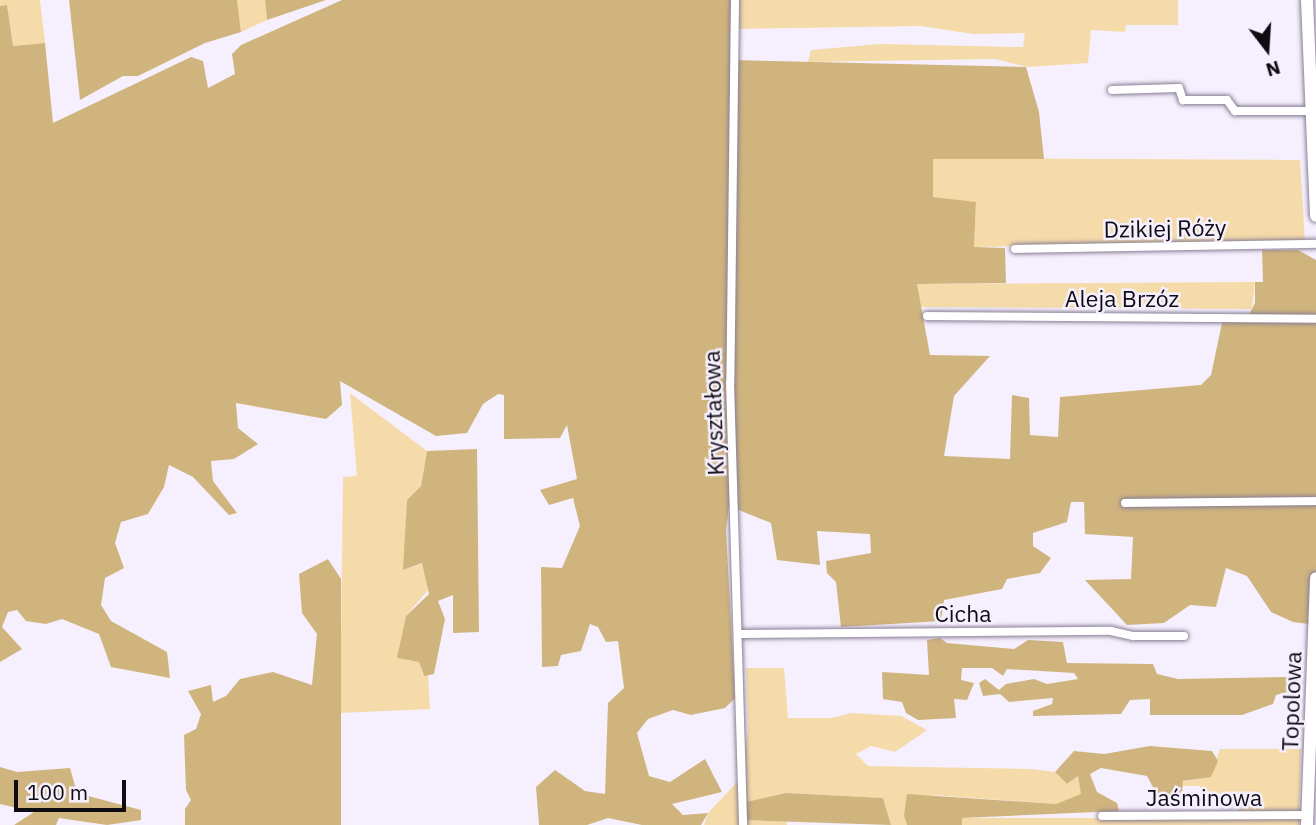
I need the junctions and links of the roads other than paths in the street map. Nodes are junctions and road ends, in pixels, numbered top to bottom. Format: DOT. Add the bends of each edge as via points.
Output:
graph roads {
  1 [pos="735,0"];
  2 [pos="1307,0"];
  3 [pos="1112,90"];
  4 [pos="1312,111"];
  5 [pos="1316,216"];
  6 [pos="1316,244"];
  7 [pos="1015,249"];
  8 [pos="927,316"];
  9 [pos="1316,319"];
  10 [pos="1316,501"];
  11 [pos="1125,503"];
  12 [pos="1316,578"];
  13 [pos="741,634"];
  14 [pos="1184,636"];
  15 [pos="1102,816"];
  16 [pos="1307,820"];
  17 [pos="743,825"];
  1 -- 13 [label="street, Kryształowa" via="730,383"];
  2 -- 4 [label="street"];
  3 -- 4 [label="street" via="1179,88 1183,100 1227,100 1235,111"];
  4 -- 5 [label="street"];
  6 -- 7 [label="street, Dzikiej Róży"];
  8 -- 9 [label="street, Aleja Brzóz"];
  10 -- 11 [label="street"];
  12 -- 16 [label="street, Topolowa"];
  13 -- 14 [label="street, Cicha" via="1111,631"];
  13 -- 17 [label="street, Kryształowa"];
  15 -- 16 [label="street, Jaśminowa"];
}
